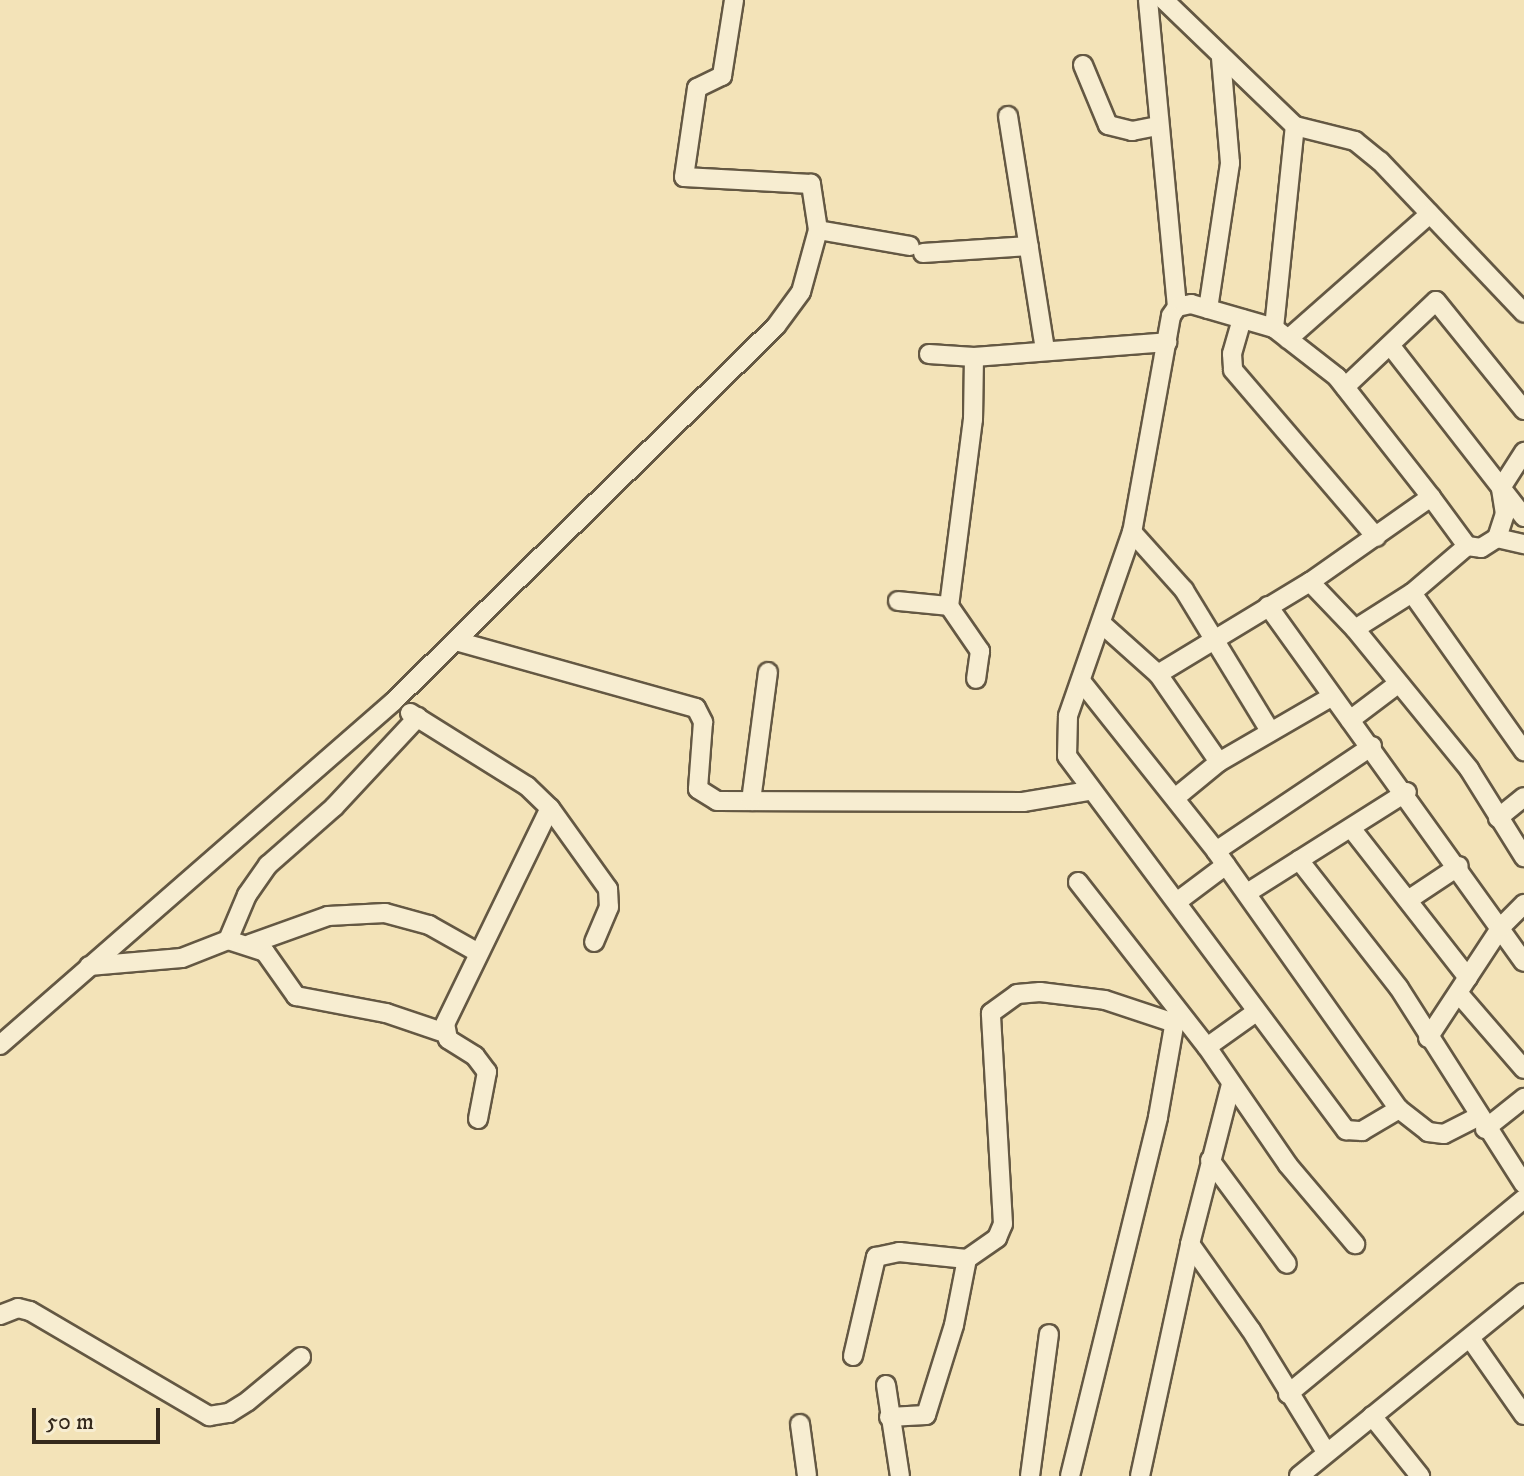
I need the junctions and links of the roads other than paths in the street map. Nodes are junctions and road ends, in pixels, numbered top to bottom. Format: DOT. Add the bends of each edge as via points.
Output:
graph roads {
  1 [pos="734,0"];
  2 [pos="1148,0"];
  3 [pos="1164,0"];
  4 [pos="1221,57"];
  5 [pos="1083,65"];
  6 [pos="1008,116"];
  7 [pos="1158,126"];
  8 [pos="1295,126"];
  9 [pos="1430,214"];
  10 [pos="818,230"];
  11 [pos="1029,246"];
  12 [pos="1177,307"];
  13 [pos="1208,309"];
  14 [pos="1524,313"];
  15 [pos="1242,319"];
  16 [pos="1281,333"];
  17 [pos="1167,342"];
  18 [pos="1390,345"];
  19 [pos="1045,350"];
  20 [pos="929,354"];
  21 [pos="974,357"];
  22 [pos="1345,387"];
  23 [pos="1524,410"];
  24 [pos="1524,452"];
  25 [pos="1501,488"];
  26 [pos="1431,497"];
  27 [pos="1524,517"];
  28 [pos="1132,532"];
  29 [pos="1376,537"];
  30 [pos="1497,538"];
  31 [pos="1524,544"];
  32 [pos="1467,546"];
  33 [pos="1310,582"];
  34 [pos="1412,593"];
  35 [pos="898,601"];
  36 [pos="949,606"];
  37 [pos="1268,606"];
  38 [pos="1102,624"];
  39 [pos="1355,629"];
  40 [pos="456,641"];
  41 [pos="1219,641"];
  42 [pos="768,672"];
  43 [pos="1158,674"];
  44 [pos="976,679"];
  45 [pos="1081,681"];
  46 [pos="1399,683"];
  47 [pos="1331,697"];
  48 [pos="393,702"];
  49 [pos="418,717"];
  50 [pos="1350,720"];
  51 [pos="1270,731"];
  52 [pos="1372,746"];
  53 [pos="1524,751"];
  54 [pos="1219,762"];
  55 [pos="1089,791"];
  56 [pos="1407,792"];
  57 [pos="1524,797"];
  58 [pos="1175,798"];
  59 [pos="751,801"];
  60 [pos="550,808"];
  61 [pos="1498,818"];
  62 [pos="1351,828"];
  63 [pos="1524,857"];
  64 [pos="1221,858"];
  65 [pos="1299,860"];
  66 [pos="1459,866"];
  67 [pos="1078,882"];
  68 [pos="1247,893"];
  69 [pos="1408,900"];
  70 [pos="1178,901"];
  71 [pos="1524,904"];
  72 [pos="1501,927"];
  73 [pos="228,940"];
  74 [pos="594,942"];
  75 [pos="250,944"];
  76 [pos="477,952"];
  77 [pos="1524,962"];
  78 [pos="89,966"];
  79 [pos="1463,986"];
  80 [pos="1256,1012"];
  81 [pos="1175,1018"];
  82 [pos="445,1033"];
  83 [pos="1428,1038"];
  84 [pos="0,1045"];
  85 [pos="1207,1047"];
  86 [pos="1524,1069"];
  87 [pos="1231,1084"];
  88 [pos="1524,1098"];
  89 [pos="1399,1109"];
  90 [pos="478,1119"];
  91 [pos="1481,1123"];
  92 [pos="1210,1160"];
  93 [pos="1524,1184"];
  94 [pos="1524,1199"];
  95 [pos="1190,1244"];
  96 [pos="1355,1244"];
  97 [pos="967,1259"];
  98 [pos="1287,1264"];
  99 [pos="1523,1296"];
  100 [pos="0,1315"];
  101 [pos="1049,1334"];
  102 [pos="1470,1338"];
  103 [pos="853,1356"];
  104 [pos="301,1357"];
  105 [pos="886,1385"];
  106 [pos="1288,1394"];
  107 [pos="1524,1415"];
  108 [pos="1372,1416"];
  109 [pos="889,1417"];
  110 [pos="800,1424"];
  111 [pos="1315,1467"];
  112 [pos="1143,1474"];
  113 [pos="807,1476"];
  114 [pos="900,1476"];
  115 [pos="1030,1476"];
  116 [pos="1070,1476"];
  117 [pos="1420,1476"];
  1 -- 10 [label="street" via="722,76 697,88 684,177 811,184"];
  2 -- 7 [label="street"];
  3 -- 4 [label="street"];
  4 -- 8 [label="street"];
  4 -- 13 [label="street" via="1230,163"];
  5 -- 7 [label="street" via="1108,125 1132,131"];
  6 -- 11 [label="street"];
  7 -- 12 [label="street"];
  8 -- 9 [label="street" via="1355,141"];
  8 -- 16 [label="street"];
  9 -- 14 [label="street"];
  9 -- 16 [label="street"];
  10 -- 11 [label="street" via="917,250"];
  10 -- 40 [label="street" via="801,292 776,326"];
  11 -- 19 [label="street"];
  12 -- 13 [label="street"];
  12 -- 17 [label="street"];
  13 -- 15 [label="street"];
  15 -- 16 [label="street"];
  15 -- 29 [label="street" via="1233,370"];
  16 -- 22 [label="street"];
  17 -- 19 [label="street"];
  17 -- 28 [label="street"];
  18 -- 22 [label="street"];
  18 -- 23 [label="street" via="1436,301"];
  18 -- 25 [label="street"];
  19 -- 21 [label="street"];
  20 -- 21 [label="street"];
  21 -- 36 [label="street" via="973,419"];
  22 -- 26 [label="street"];
  24 -- 25 [label="street"];
  25 -- 27 [label="street"];
  25 -- 30 [label="street" via="1505,514"];
  26 -- 29 [label="street"];
  26 -- 32 [label="street"];
  28 -- 38 [label="street"];
  28 -- 41 [label="street" via="1184,590"];
  29 -- 33 [label="street"];
  30 -- 31 [label="street"];
  30 -- 32 [label="street" via="1481,548"];
  32 -- 34 [label="street"];
  33 -- 37 [label="street"];
  33 -- 39 [label="street"];
  34 -- 39 [label="street"];
  34 -- 53 [label="street"];
  35 -- 36 [label="street"];
  36 -- 44 [label="street" via="980,651"];
  37 -- 41 [label="street"];
  37 -- 47 [label="street"];
  38 -- 43 [label="street"];
  38 -- 45 [label="street"];
  39 -- 46 [label="street"];
  40 -- 48 [label="street"];
  40 -- 59 [label="street" via="696,708 703,722 698,789 717,801"];
  41 -- 43 [label="street"];
  41 -- 51 [label="street"];
  42 -- 59 [label="street"];
  43 -- 54 [label="street"];
  45 -- 55 [label="street" via="1064,741 1074,772"];
  45 -- 58 [label="street"];
  46 -- 50 [label="street"];
  46 -- 61 [label="street" via="1469,769"];
  47 -- 50 [label="street"];
  47 -- 51 [label="street"];
  48 -- 49 [label="street"];
  48 -- 78 [label="street"];
  49 -- 60 [label="street" via="527,786"];
  49 -- 73 [label="street" via="334,807 268,865 247,895"];
  50 -- 52 [label="street"];
  51 -- 54 [label="street"];
  52 -- 56 [label="street"];
  52 -- 64 [label="street"];
  54 -- 58 [label="street"];
  55 -- 59 [label="street" via="1023,802"];
  55 -- 70 [label="street"];
  56 -- 62 [label="street"];
  56 -- 66 [label="street"];
  57 -- 61 [label="street"];
  58 -- 64 [label="street"];
  60 -- 74 [label="street" via="608,889 609,907"];
  60 -- 76 [label="street"];
  61 -- 63 [label="street"];
  62 -- 65 [label="street"];
  62 -- 69 [label="street"];
  64 -- 68 [label="street"];
  64 -- 70 [label="street"];
  65 -- 68 [label="street"];
  65 -- 83 [label="street" via="1399,988"];
  66 -- 69 [label="street"];
  66 -- 72 [label="street"];
  67 -- 81 [label="street"];
  68 -- 89 [label="street"];
  69 -- 79 [label="street"];
  70 -- 80 [label="street"];
  71 -- 72 [label="street"];
  72 -- 77 [label="street"];
  72 -- 79 [label="street"];
  73 -- 75 [label="street"];
  73 -- 78 [label="street" via="182,958"];
  75 -- 76 [label="street" via="328,916 385,913 429,925"];
  75 -- 82 [label="street" via="265,952 296,996 386,1013"];
  76 -- 82 [label="street"];
  78 -- 84 [label="street"];
  79 -- 83 [label="street"];
  79 -- 86 [label="street"];
  80 -- 85 [label="street"];
  80 -- 89 [label="street" via="1346,1130 1362,1131"];
  81 -- 85 [label="street"];
  81 -- 97 [label="street" via="1105,1000 1040,992 999,1003 988,1031 1003,1224 997,1238"];
  81 -- 116 [label="street" via="1158,1117"];
  82 -- 90 [label="street" via="487,1072"];
  83 -- 91 [label="street"];
  85 -- 87 [label="street"];
  87 -- 92 [label="street"];
  87 -- 96 [label="street" via="1288,1165"];
  88 -- 91 [label="street"];
  89 -- 91 [label="street" via="1428,1132 1444,1134"];
  91 -- 93 [label="street"];
  92 -- 95 [label="street"];
  92 -- 98 [label="street"];
  94 -- 106 [label="street"];
  95 -- 106 [label="street" via="1251,1330"];
  95 -- 112 [label="street"];
  97 -- 103 [label="street" via="899,1252 876,1257"];
  97 -- 109 [label="street" via="932,1404 917,1418"];
  99 -- 102 [label="street"];
  100 -- 104 [label="street" via="18,1308 30,1311 209,1416 229,1413 248,1401"];
  101 -- 115 [label="street"];
  102 -- 107 [label="street"];
  102 -- 108 [label="street"];
  105 -- 109 [label="street"];
  106 -- 111 [label="street"];
  108 -- 111 [label="street"];
  108 -- 117 [label="street"];
  109 -- 114 [label="street"];
  110 -- 113 [label="street"];
}
